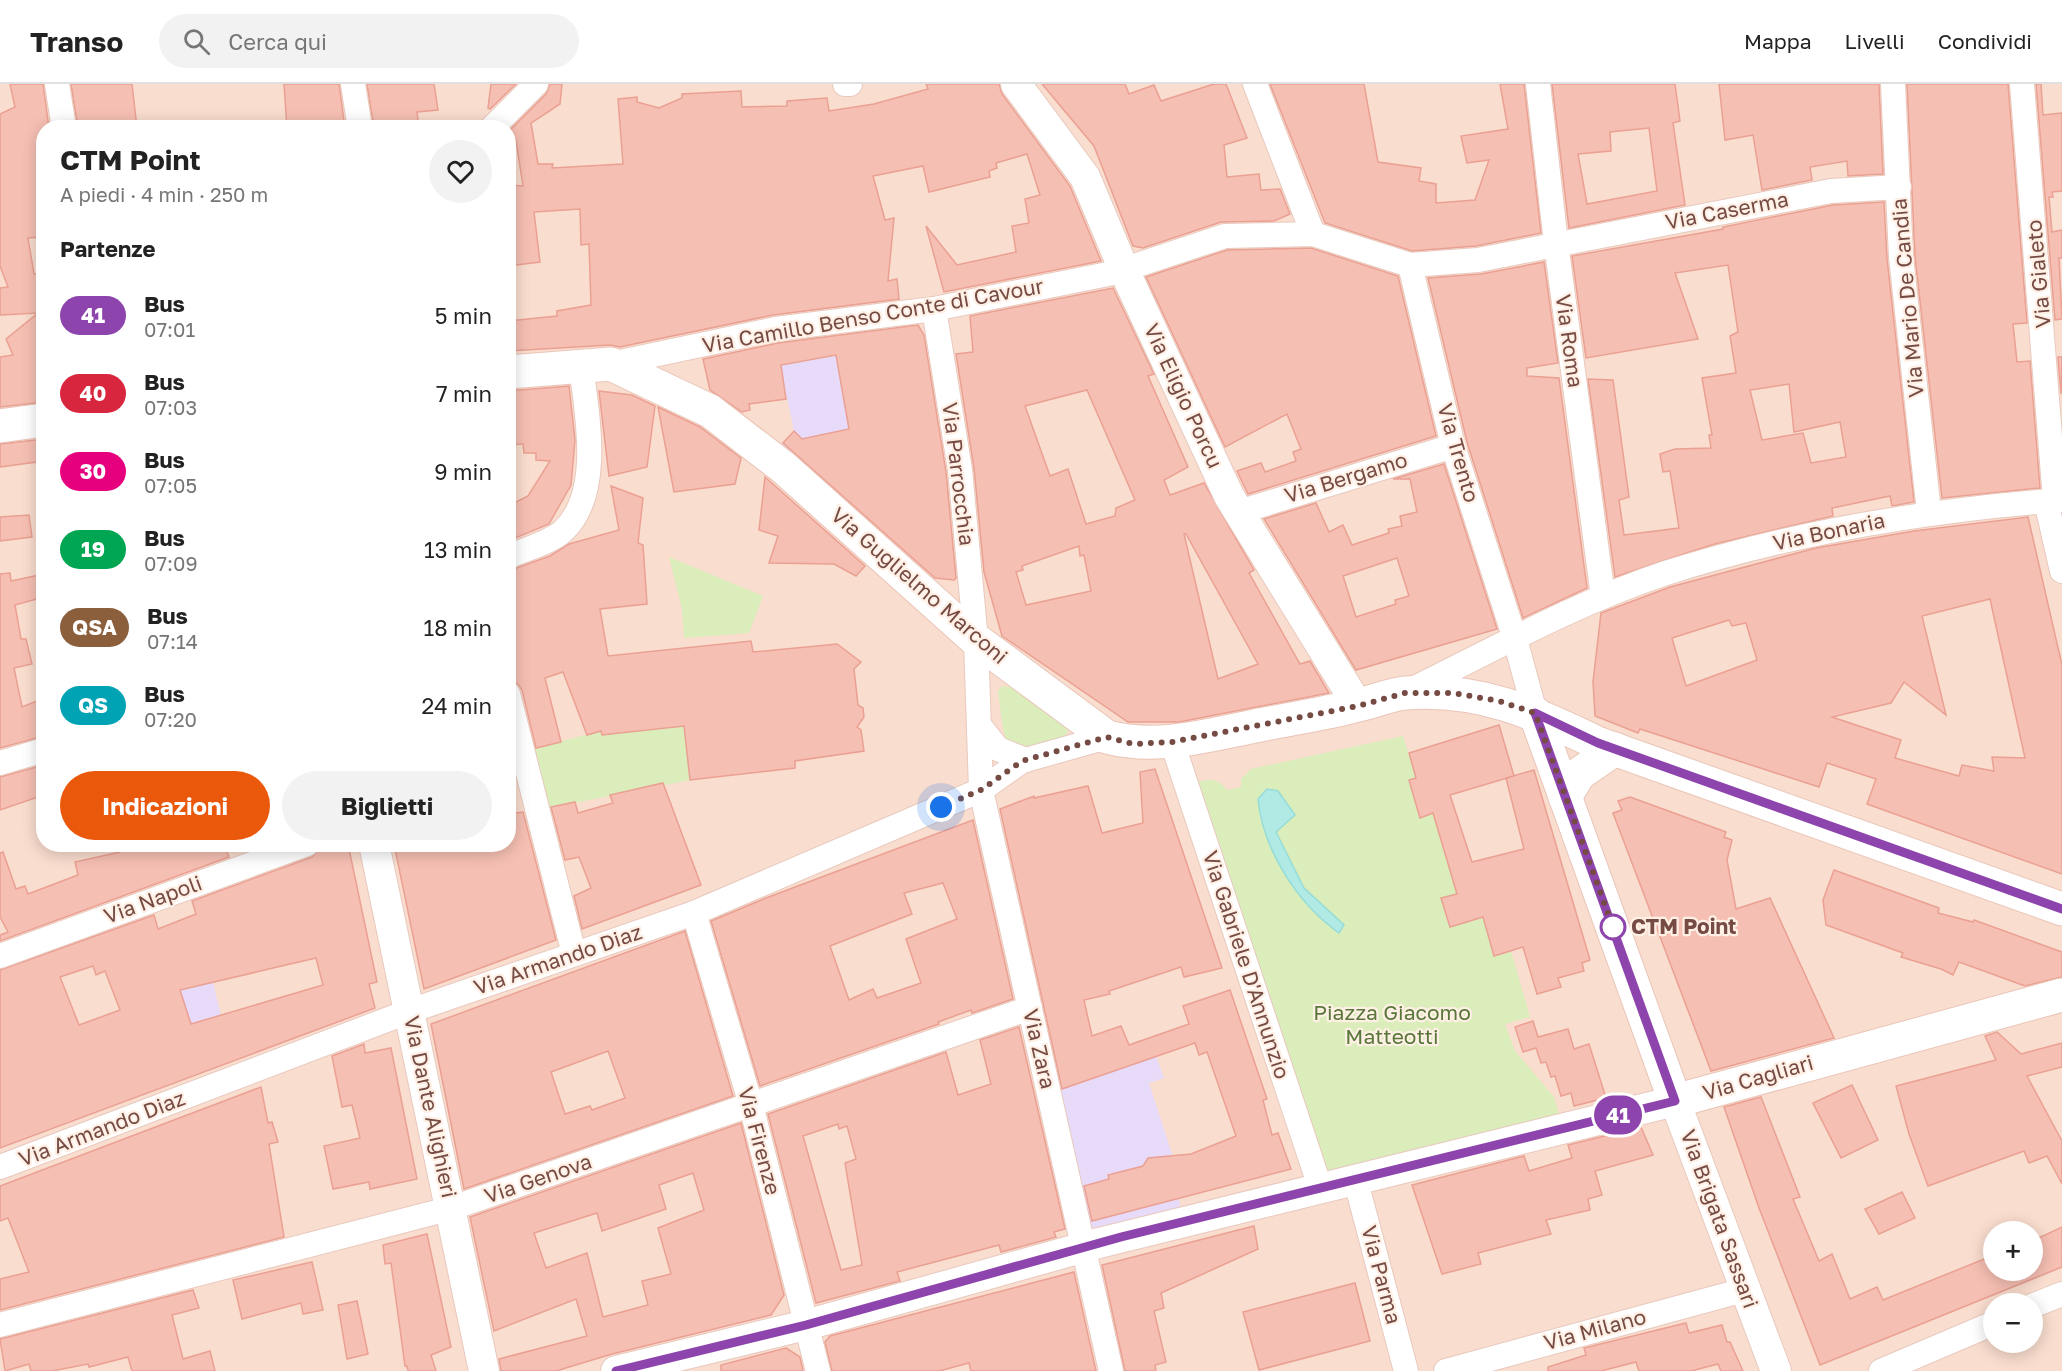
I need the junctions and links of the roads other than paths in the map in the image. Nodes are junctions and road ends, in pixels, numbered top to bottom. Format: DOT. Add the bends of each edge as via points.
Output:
graph roads {
  1 [pos="57,84"];
  2 [pos="353,84"];
  3 [pos="536,84"];
  4 [pos="1016,84"];
  5 [pos="1255,84"];
  6 [pos="1538,84"];
  7 [pos="1893,84"];
  8 [pos="2022,84"];
  9 [pos="63,120"];
  10 [pos="359,120"];
  11 [pos="500,120"];
  12 [pos="1899,187"];
  13 [pos="1313,234"];
  14 [pos="1556,243"];
  15 [pos="1410,265"];
  16 [pos="1124,270"];
  17 [pos="934,309"];
  18 [pos="596,365"];
  19 [pos="516,371"];
  20 [pos="36,421"];
  21 [pos="0,426"];
  22 [pos="1453,446"];
  23 [pos="2054,500"];
  24 [pos="1239,512"];
  25 [pos="1929,512"];
  26 [pos="516,553"];
  27 [pos="2062,571"];
  28 [pos="1603,597"];
  29 [pos="1515,639"];
  30 [pos="976,640"];
  31 [pos="1405,693"];
  32 [pos="1358,706"];
  33 [pos="1535,713"];
  34 [pos="979,725"];
  35 [pos="516,726"];
  36 [pos="1107,737"];
  37 [pos="1172,742"];
  38 [pos="1615,749"];
  39 [pos="36,752"];
  40 [pos="1026,760"];
  41 [pos="0,763"];
  42 [pos="981,790"];
  43 [pos="1565,796"];
  44 [pos="285,852"];
  45 [pos="377,852"];
  46 [pos="2062,909"];
  47 [pos="694,913"];
  48 [pos="574,954"];
  49 [pos="0,956"];
  50 [pos="2062,995"];
  51 [pos="1030,1008"];
  52 [pos="410,1011"];
  53 [pos="1675,1101"];
  54 [pos="751,1105"];
  55 [pos="0,1167"];
  56 [pos="1355,1178"];
  57 [pos="1320,1187"];
  58 [pos="452,1208"];
  59 [pos="1083,1247"];
  60 [pos="1744,1290"];
  61 [pos="2062,1294"];
  62 [pos="2043,1302"];
  63 [pos="0,1324"];
  64 [pos="806,1325"];
  65 [pos="1983,1328"];
  66 [pos="484,1371"];
  67 [pos="616,1371"];
  68 [pos="818,1371"];
  69 [pos="1111,1371"];
  70 [pos="1406,1371"];
  71 [pos="1446,1371"];
  72 [pos="1776,1371"];
  73 [pos="1881,1371"];
  1 -- 9 [label="street"];
  2 -- 10 [label="street"];
  3 -- 11 [label="street"];
  4 -- 16 [label="street, Via Eligio Porcu" via="1085,177"];
  5 -- 13 [label="street"];
  6 -- 14 [label="street, Via Roma"];
  7 -- 12 [label="street, Via Mario De Candia"];
  8 -- 23 [label="street, Via Gialeto"];
  12 -- 14 [label="street, Via Caserma" via="1832,191"];
  12 -- 25 [label="street, Via Mario De Candia" via="1906,309"];
  13 -- 15 [label="street, Via Camillo Benso Conte di Cavour"];
  13 -- 16 [label="street, Via Camillo Benso Conte di Cavour" via="1225,236"];
  14 -- 15 [label="street, Via Camillo Benso Conte di Cavour" via="1478,260"];
  14 -- 28 [label="street, Via Roma"];
  15 -- 22 [label="street, Via Trento"];
  16 -- 17 [label="street, Via Camillo Benso Conte di Cavour"];
  16 -- 24 [label="street, Via Eligio Porcu"];
  17 -- 18 [label="street, Via Camillo Benso Conte di Cavour" via="776,329"];
  17 -- 30 [label="street, Via Parrocchia" via="960,470"];
  18 -- 19 [label="main road"];
  18 -- 26 [label="street" via="586,488 579,511 562,532"];
  18 -- 30 [label="main road, Via Guglielmo Marconi" via="710,411 783,467"];
  20 -- 21 [label="main road"];
  22 -- 24 [label="street, Via Bergamo"];
  22 -- 29 [label="street, Via Trento"];
  23 -- 25 [label="street, Via Bonaria"];
  23 -- 27 [label="street, Via Gialeto"];
  24 -- 32 [label="street, Via Eligio Porcu"];
  25 -- 28 [label="street, Via Bonaria" via="1795,537 1666,573"];
  28 -- 29 [label="street, Via Bonaria"];
  29 -- 31 [label="street, Via Bonaria"];
  29 -- 33 [label="street, Via Trento"];
  30 -- 34 [label="street, Via Zara"];
  30 -- 36 [label="main road, Via Guglielmo Marconi"];
  31 -- 32 [label="main road, Via Guglielmo Marconi"];
  31 -- 33 [label="main road, Via Guglielmo Marconi" via="1453,693 1499,701"];
  32 -- 37 [label="main road, Via Guglielmo Marconi"];
  33 -- 38 [label="main road, Via Guglielmo Marconi"];
  33 -- 43 [label="main road, Via Brigata Sassari"];
  34 -- 40 [label="street" via="998,749"];
  34 -- 42 [label="street, Via Zara"];
  35 -- 48 [label="street"];
  36 -- 37 [label="main road, Via Guglielmo Marconi" via="1133,744"];
  36 -- 40 [label="street, Via Armando Diaz"];
  37 -- 57 [label="street, Via Gabriele D'Annunzio"];
  38 -- 43 [label="main road" via="1580,774"];
  38 -- 46 [label="main road, Via Guglielmo Marconi"];
  39 -- 41 [label="street"];
  40 -- 42 [label="street, Via Armando Diaz"];
  42 -- 47 [label="street, Via Armando Diaz"];
  42 -- 51 [label="street, Via Zara"];
  43 -- 53 [label="main road, Via Brigata Sassari"];
  44 -- 49 [label="street, Via Napoli"];
  45 -- 52 [label="street, Via Dante Alighieri"];
  47 -- 48 [label="street, Via Armando Diaz"];
  47 -- 54 [label="street, Via Firenze"];
  48 -- 52 [label="street, Via Armando Diaz"];
  50 -- 53 [label="main road, Via Cagliari"];
  51 -- 54 [label="street, Via Genova"];
  51 -- 59 [label="street, Via Zara"];
  52 -- 55 [label="street, Via Armando Diaz"];
  52 -- 58 [label="street, Via Dante Alighieri"];
  53 -- 56 [label="street, Via Cagliari"];
  53 -- 60 [label="street, Via Brigata Sassari"];
  54 -- 58 [label="street, Via Genova"];
  54 -- 64 [label="street, Via Firenze"];
  56 -- 57 [label="street, Via Cagliari"];
  56 -- 70 [label="street, Via Parma"];
  57 -- 59 [label="street, Via Cagliari"];
  58 -- 63 [label="street, Via Genova"];
  58 -- 66 [label="street, Via Dante Alighieri"];
  59 -- 64 [label="street, Via Cagliari"];
  59 -- 69 [label="street, Via Zara"];
  60 -- 71 [label="street, Via Milano"];
  60 -- 72 [label="street, Via Brigata Sassari"];
  61 -- 62 [label="street"];
  64 -- 67 [label="street, Via Cagliari"];
  64 -- 68 [label="street, Via Firenze"];
  65 -- 73 [label="street"];
}
